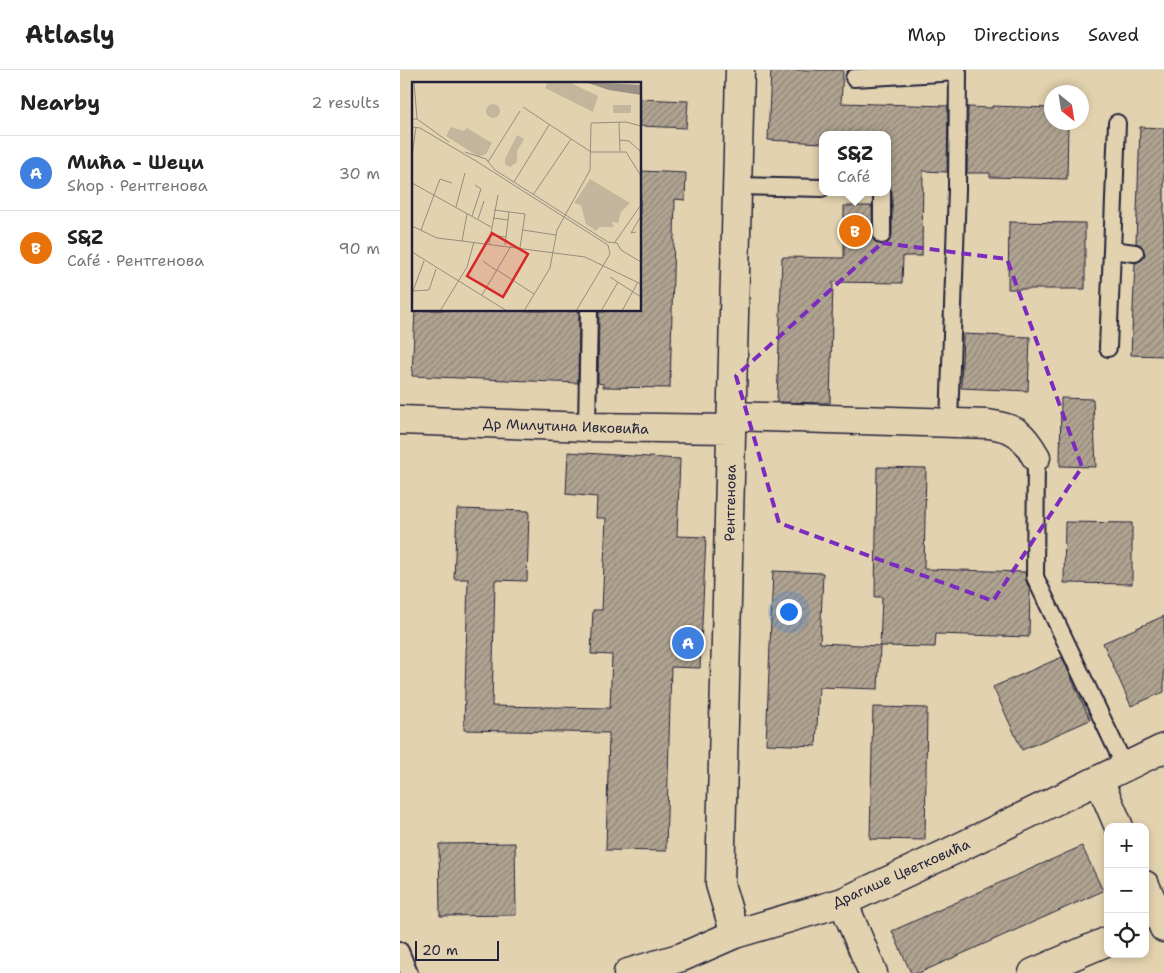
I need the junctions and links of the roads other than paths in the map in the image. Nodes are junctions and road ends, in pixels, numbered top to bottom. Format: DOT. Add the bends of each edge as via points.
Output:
graph roads {
  1 [pos="740,70"];
  2 [pos="854,78"];
  3 [pos="1117,124"];
  4 [pos="738,186"];
  5 [pos="819,188"];
  6 [pos="882,196"];
  7 [pos="882,235"];
  8 [pos="1112,250"];
  9 [pos="1135,253"];
  10 [pos="589,311"];
  11 [pos="1108,348"];
  12 [pos="400,420"];
  13 [pos="732,422"];
  14 [pos="949,423"];
  15 [pos="587,427"];
  16 [pos="1036,457"];
  17 [pos="1164,748"];
  18 [pos="1126,767"];
  19 [pos="1099,780"];
  20 [pos="1117,823"];
  21 [pos="1149,898"];
  22 [pos="843,902"];
  23 [pos="1157,924"];
  24 [pos="735,934"];
  25 [pos="1104,943"];
  26 [pos="400,951"];
  27 [pos="684,965"];
  28 [pos="409,973"];
  29 [pos="628,973"];
  30 [pos="873,973"];
  31 [pos="1033,973"];
  1 -- 4 [label="street, Рентгенова"];
  2 -- 14 [label="lane" via="958,72"];
  3 -- 8 [label="lane"];
  4 -- 5 [label="lane"];
  4 -- 13 [label="street, Рентгенова"];
  6 -- 7 [label="lane"];
  8 -- 9 [label="lane"];
  8 -- 11 [label="lane"];
  10 -- 15 [label="lane"];
  12 -- 15 [label="street, Др Милутина Ивковића"];
  13 -- 14 [label="street, Др Милутина Ивковића"];
  13 -- 15 [label="street, Др Милутина Ивковића"];
  13 -- 24 [label="street, Рентгенова" via="720,884"];
  14 -- 16 [label="street, Др Милутина Ивковића" via="1006,426 1018,431"];
  16 -- 18 [label="lane" via="1035,577"];
  17 -- 18 [label="street, Драгише Цветковића"];
  18 -- 19 [label="street, Драгише Цветковића"];
  19 -- 20 [label="street"];
  19 -- 22 [label="street, Драгише Цветковића"];
  21 -- 23 [label="street"];
  22 -- 24 [label="street, Драгише Цветковића"];
  22 -- 30 [label="street"];
  24 -- 27 [label="street, Драгише Цветковића"];
  25 -- 31 [label="street"];
  26 -- 28 [label="lane"];
  27 -- 29 [label="street, Драгише Цветковића"];
}
